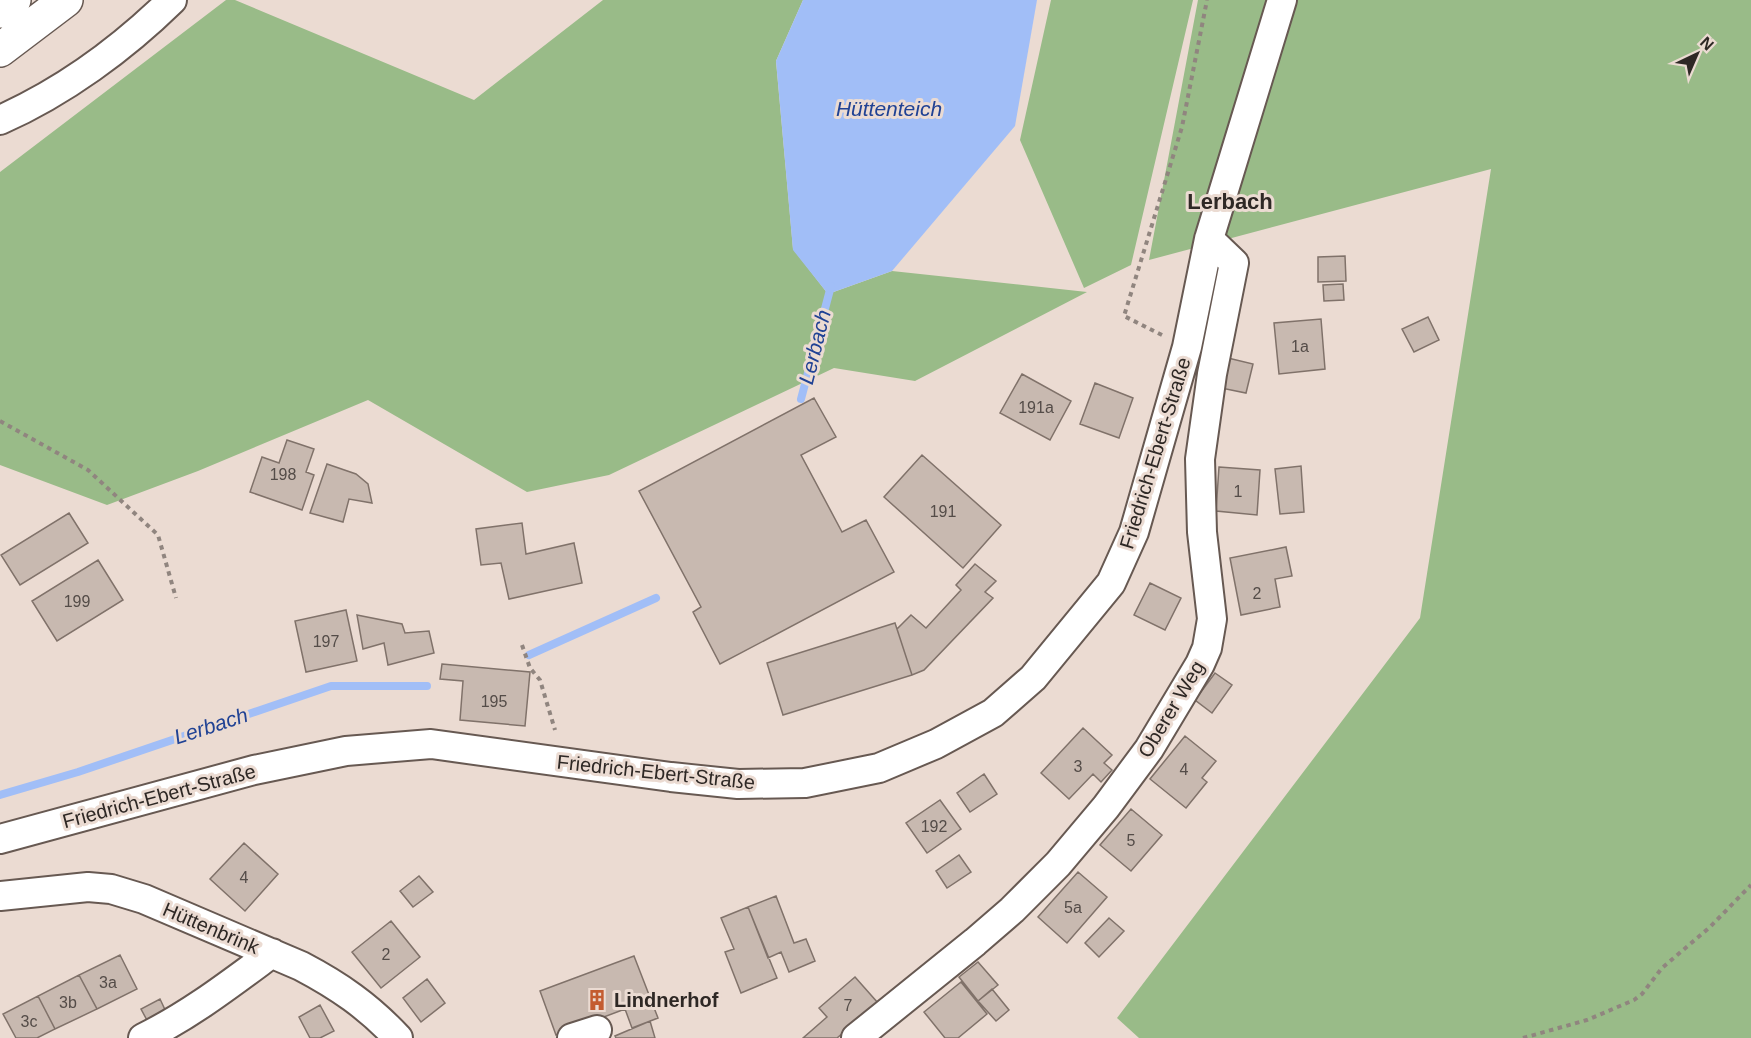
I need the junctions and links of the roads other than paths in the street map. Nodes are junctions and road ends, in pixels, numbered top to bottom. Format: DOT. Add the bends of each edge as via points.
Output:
graph roads {
  1 [pos="14,0"];
  2 [pos="66,0"];
  3 [pos="172,0"];
  4 [pos="1282,0"];
  5 [pos="0,11"];
  6 [pos="0,50"];
  7 [pos="0,120"];
  8 [pos="1209,239"];
  9 [pos="0,839"];
  10 [pos="0,896"];
  11 [pos="272,953"];
  12 [pos="143,1038"];
  13 [pos="398,1038"];
  14 [pos="856,1038"];
  1 -- 5 [label="main road"];
  2 -- 6 [label="main road"];
  3 -- 7 [label="street" via="142,30 73,80"];
  4 -- 8 [label="street, Friedrich-Ebert-Straße"];
  8 -- 9 [label="street, Friedrich-Ebert-Straße" via="1186,347 1134,532 1111,584 1033,678 993,713 927,748 879,768 805,783 738,784 431,744 346,751 233,776"];
  8 -- 14 [label="street, Oberer Weg" via="1234,263 1200,459 1202,532 1212,619 1207,648 1149,749 1066,856 1012,910"];
  10 -- 11 [label="street, Hüttenbrink" via="88,887 111,889"];
  11 -- 12 [label="street" via="199,1007"];
  11 -- 13 [label="street, Hüttenbrink" via="341,988"];
}
